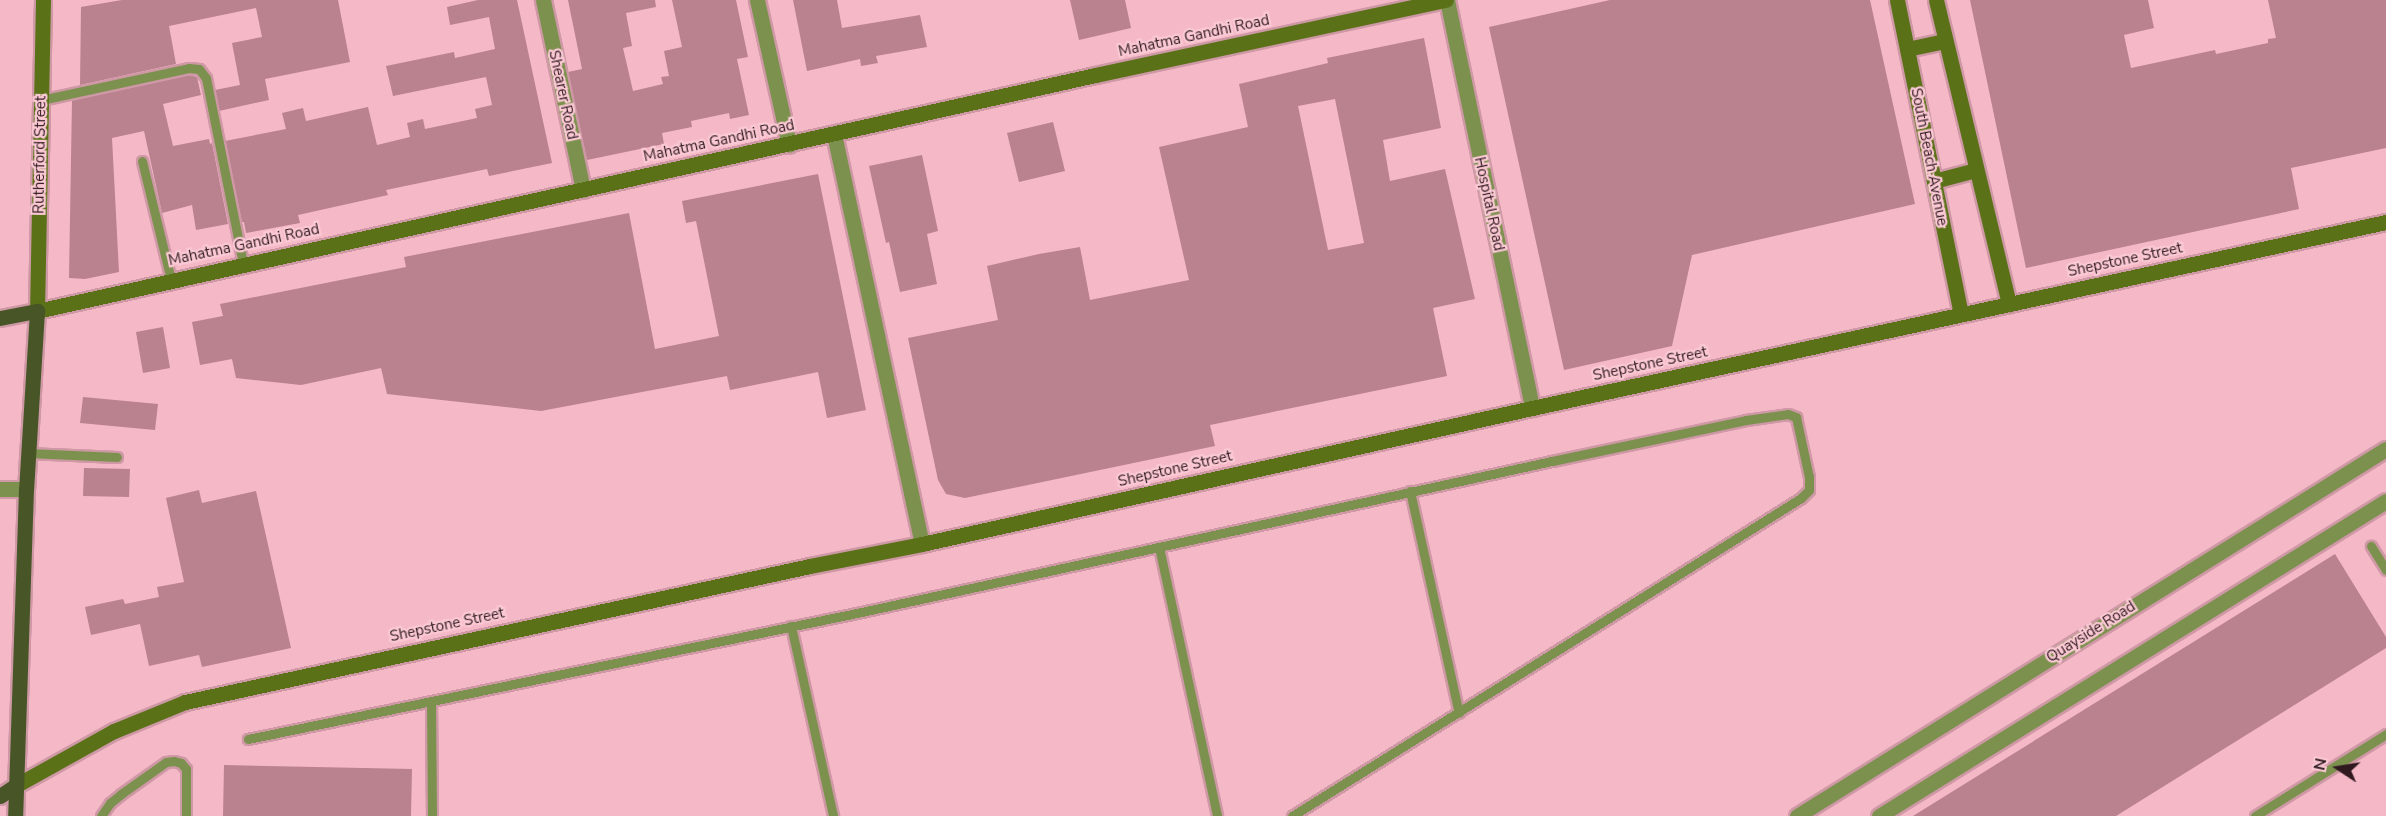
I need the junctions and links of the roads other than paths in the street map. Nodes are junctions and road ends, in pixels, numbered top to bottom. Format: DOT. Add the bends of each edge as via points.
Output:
graph roads {
  1 [pos="43,0"];
  2 [pos="543,0"];
  3 [pos="757,0"];
  4 [pos="1446,0"];
  5 [pos="1897,0"];
  6 [pos="1936,0"];
  7 [pos="1945,41"];
  8 [pos="1907,49"];
  9 [pos="41,100"];
  10 [pos="834,134"];
  11 [pos="789,144"];
  12 [pos="142,161"];
  13 [pos="1976,170"];
  14 [pos="1934,181"];
  15 [pos="583,190"];
  16 [pos="2386,222"];
  17 [pos="243,264"];
  18 [pos="171,280"];
  19 [pos="2009,303"];
  20 [pos="37,311"];
  21 [pos="1961,314"];
  22 [pos="0,318"];
  23 [pos="1532,408"];
  24 [pos="2386,449"];
  25 [pos="28,453"];
  26 [pos="117,457"];
  27 [pos="0,489"];
  28 [pos="26,489"];
  29 [pos="1410,491"];
  30 [pos="2386,501"];
  31 [pos="922,544"];
  32 [pos="2371,546"];
  33 [pos="1159,547"];
  34 [pos="2386,570"];
  35 [pos="791,626"];
  36 [pos="431,702"];
  37 [pos="1459,712"];
  38 [pos="2386,734"];
  39 [pos="248,739"];
  40 [pos="15,786"];
  41 [pos="0,796"];
  42 [pos="15,816"];
  43 [pos="101,816"];
  44 [pos="186,816"];
  45 [pos="432,816"];
  46 [pos="832,816"];
  47 [pos="1217,816"];
  48 [pos="1292,816"];
  49 [pos="1797,816"];
  50 [pos="1879,816"];
  51 [pos="2255,816"];
  1 -- 9 [label="main road, Rutherford Street"];
  2 -- 15 [label="street, Shearer Road"];
  3 -- 11 [label="street"];
  4 -- 10 [label="main road, Mahatma Gandhi Road"];
  4 -- 23 [label="street, Hospital Road"];
  5 -- 8 [label="main road, South Beach Avenue"];
  6 -- 7 [label="main road"];
  7 -- 8 [label="main road"];
  7 -- 13 [label="main road"];
  8 -- 14 [label="main road, South Beach Avenue"];
  9 -- 17 [label="lane" via="199,69 206,78"];
  9 -- 20 [label="main road, Rutherford Street"];
  10 -- 11 [label="main road, Mahatma Gandhi Road"];
  10 -- 31 [label="street"];
  11 -- 15 [label="main road, Mahatma Gandhi Road"];
  12 -- 18 [label="lane"];
  13 -- 14 [label="main road"];
  13 -- 19 [label="main road"];
  14 -- 21 [label="main road, South Beach Avenue"];
  15 -- 17 [label="main road, Mahatma Gandhi Road"];
  16 -- 19 [label="main road, Shepstone Street"];
  17 -- 18 [label="main road, Mahatma Gandhi Road"];
  18 -- 20 [label="main road, Mahatma Gandhi Road"];
  19 -- 21 [label="main road, Shepstone Street"];
  20 -- 22 [label="main road, Mahatma Gandhi Road"];
  20 -- 25 [label="main road"];
  21 -- 23 [label="main road, Shepstone Street"];
  23 -- 31 [label="main road, Shepstone Street"];
  24 -- 49 [label="street, Quayside Road"];
  25 -- 26 [label="lane"];
  25 -- 28 [label="main road"];
  27 -- 28 [label="street"];
  28 -- 40 [label="main road"];
  29 -- 33 [label="lane"];
  29 -- 37 [label="lane"];
  29 -- 37 [label="lane" via="1780,415 1796,417 1802,440 1809,486 1801,498"];
  30 -- 50 [label="street"];
  31 -- 40 [label="main road, Shepstone Street" via="184,702 114,731"];
  32 -- 34 [label="lane"];
  33 -- 35 [label="lane"];
  33 -- 47 [label="lane"];
  35 -- 36 [label="lane"];
  35 -- 46 [label="lane"];
  36 -- 39 [label="lane"];
  36 -- 45 [label="lane"];
  37 -- 48 [label="lane"];
  38 -- 51 [label="lane"];
  40 -- 41 [label="main road, Shepstone Street"];
  40 -- 42 [label="main road"];
  43 -- 44 [label="lane" via="121,794 166,762 174,761 186,769"];
}
